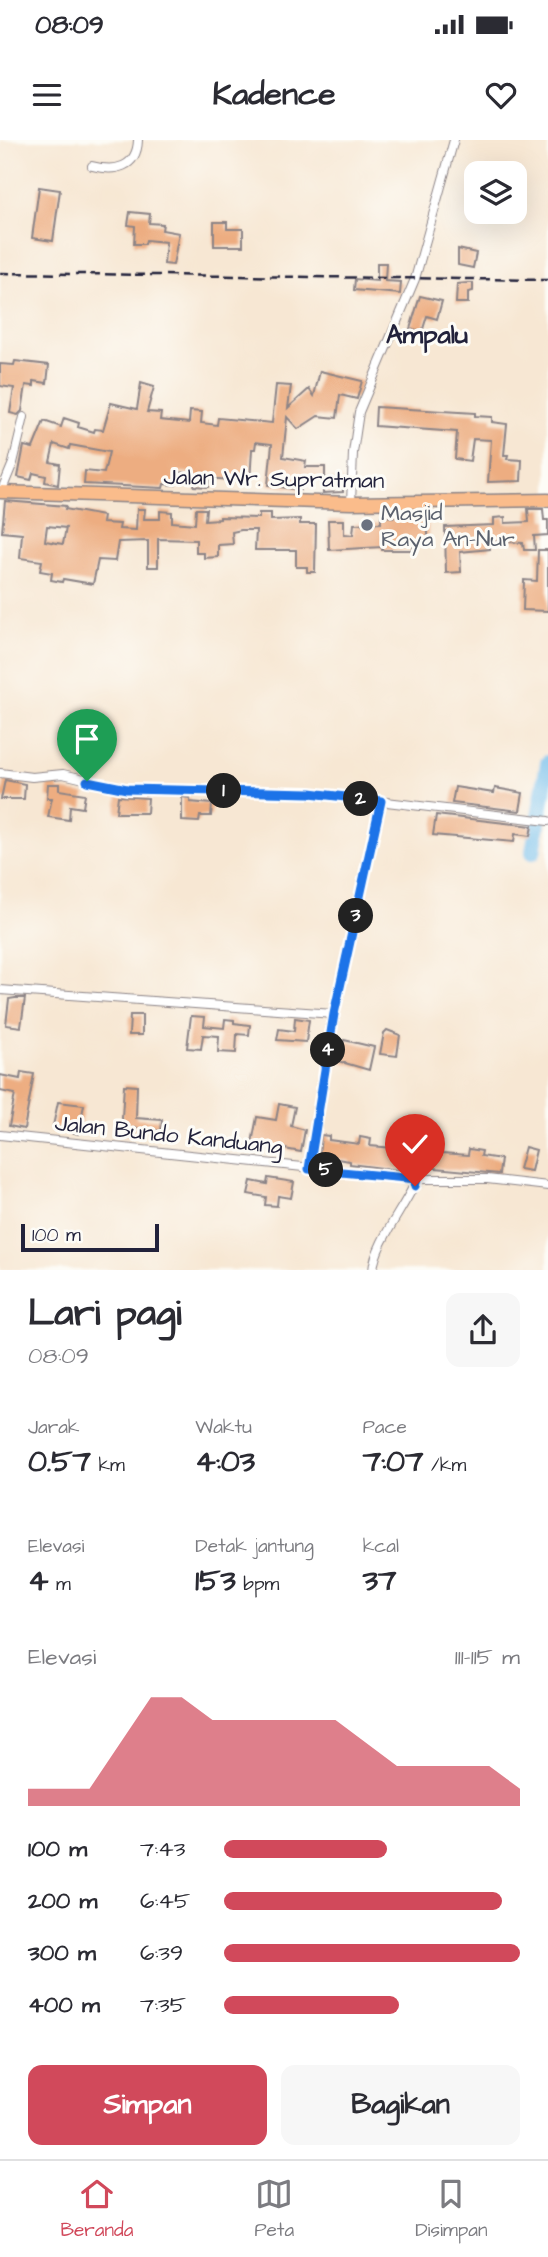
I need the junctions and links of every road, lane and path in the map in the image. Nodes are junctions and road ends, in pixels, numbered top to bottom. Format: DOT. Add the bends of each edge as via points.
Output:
graph roads {
  1 [pos="138,140"];
  2 [pos="454,140"];
  3 [pos="92,166"];
  4 [pos="24,417"];
  5 [pos="1,492"];
  6 [pos="548,500"];
  7 [pos="351,503"];
  8 [pos="0,773"];
  9 [pos="381,801"];
  10 [pos="546,821"];
  11 [pos="0,990"];
  12 [pos="334,1014"];
  13 [pos="0,1135"];
  14 [pos="309,1169"];
  15 [pos="417,1179"];
  16 [pos="548,1186"];
  17 [pos="373,1270"];
  1 -- 3 [label="street" via="133,159 122,168"];
  2 -- 7 [label="street" via="415,279 359,412"];
  4 -- 5 [label="street"];
  5 -- 7 [label="main road, Jalan Wr. Supratman"];
  6 -- 7 [label="main road, Jalan Wr. Supratman"];
  8 -- 9 [label="street" via="63,774 127,789 310,793"];
  9 -- 10 [label="street"];
  9 -- 12 [label="street"];
  11 -- 12 [label="street"];
  12 -- 14 [label="street"];
  13 -- 14 [label="street, Jalan Bundo Kanduang"];
  14 -- 15 [label="street, Jalan Bundo Kanduang"];
  15 -- 16 [label="street, Jalan Bundo Kanduang" via="486,1179"];
  15 -- 17 [label="street" via="379,1246"];
}
